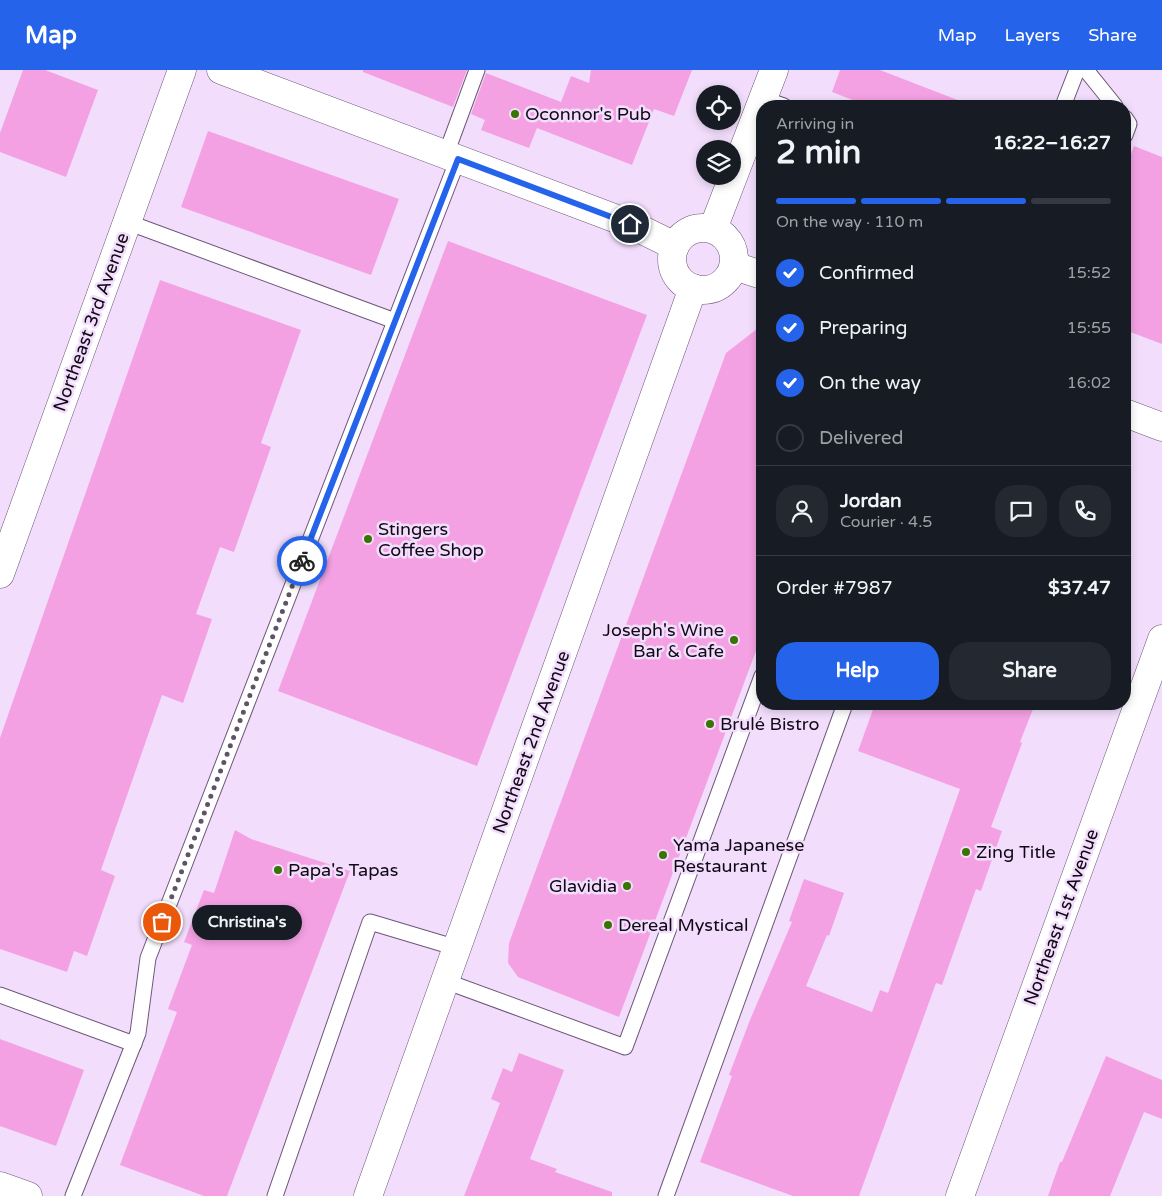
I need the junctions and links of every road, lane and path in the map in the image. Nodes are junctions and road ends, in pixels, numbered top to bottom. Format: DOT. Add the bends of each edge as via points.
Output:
graph roads {
  1 [pos="182,70"];
  2 [pos="221,70"];
  3 [pos="477,70"];
  4 [pos="774,70"];
  5 [pos="1076,70"];
  6 [pos="1086,70"];
  7 [pos="774,100"];
  8 [pos="1065,100"];
  9 [pos="1110,100"];
  10 [pos="756,140"];
  11 [pos="452,157"];
  12 [pos="127,222"];
  13 [pos="713,229"];
  14 [pos="675,246"];
  15 [pos="734,266"];
  16 [pos="756,273"];
  17 [pos="693,288"];
  18 [pos="395,321"];
  19 [pos="1131,415"];
  20 [pos="1162,427"];
  21 [pos="0,574"];
  22 [pos="1160,651"];
  23 [pos="756,692"];
  24 [pos="843,710"];
  25 [pos="457,948"];
  26 [pos="445,981"];
  27 [pos="0,995"];
  28 [pos="134,1044"];
  29 [pos="0,1186"];
  30 [pos="28,1196"];
  31 [pos="72,1196"];
  32 [pos="275,1196"];
  33 [pos="368,1196"];
  34 [pos="666,1196"];
  35 [pos="960,1196"];
  1 -- 12 [label="street, Northeast 3rd Avenue"];
  2 -- 11 [label="street"];
  3 -- 11 [label="lane"];
  4 -- 7 [label="street"];
  5 -- 8 [label="lane"];
  6 -- 9 [label="lane"];
  10 -- 13 [label="street"];
  11 -- 14 [label="street" via="630,224"];
  11 -- 18 [label="lane"];
  12 -- 18 [label="lane"];
  12 -- 21 [label="street, Northeast 3rd Avenue"];
  13 -- 14 [label="street" via="695,228 680,238"];
  13 -- 15 [label="street" via="722,233 733,247"];
  14 -- 17 [label="street" via="673,266 684,283"];
  15 -- 16 [label="street"];
  15 -- 17 [label="street" via="723,283 714,288"];
  17 -- 25 [label="street, Northeast 2nd Avenue"];
  18 -- 28 [label="lane" via="148,958"];
  19 -- 20 [label="street"];
  22 -- 35 [label="street, Northeast 1st Avenue"];
  23 -- 26 [label="lane" via="625,1047"];
  24 -- 34 [label="lane"];
  25 -- 26 [label="street, Northeast 2nd Avenue"];
  25 -- 32 [label="lane" via="370,922"];
  26 -- 33 [label="street, Northeast 2nd Avenue"];
  27 -- 28 [label="lane"];
  28 -- 31 [label="lane"];
  29 -- 30 [label="street"];
}
